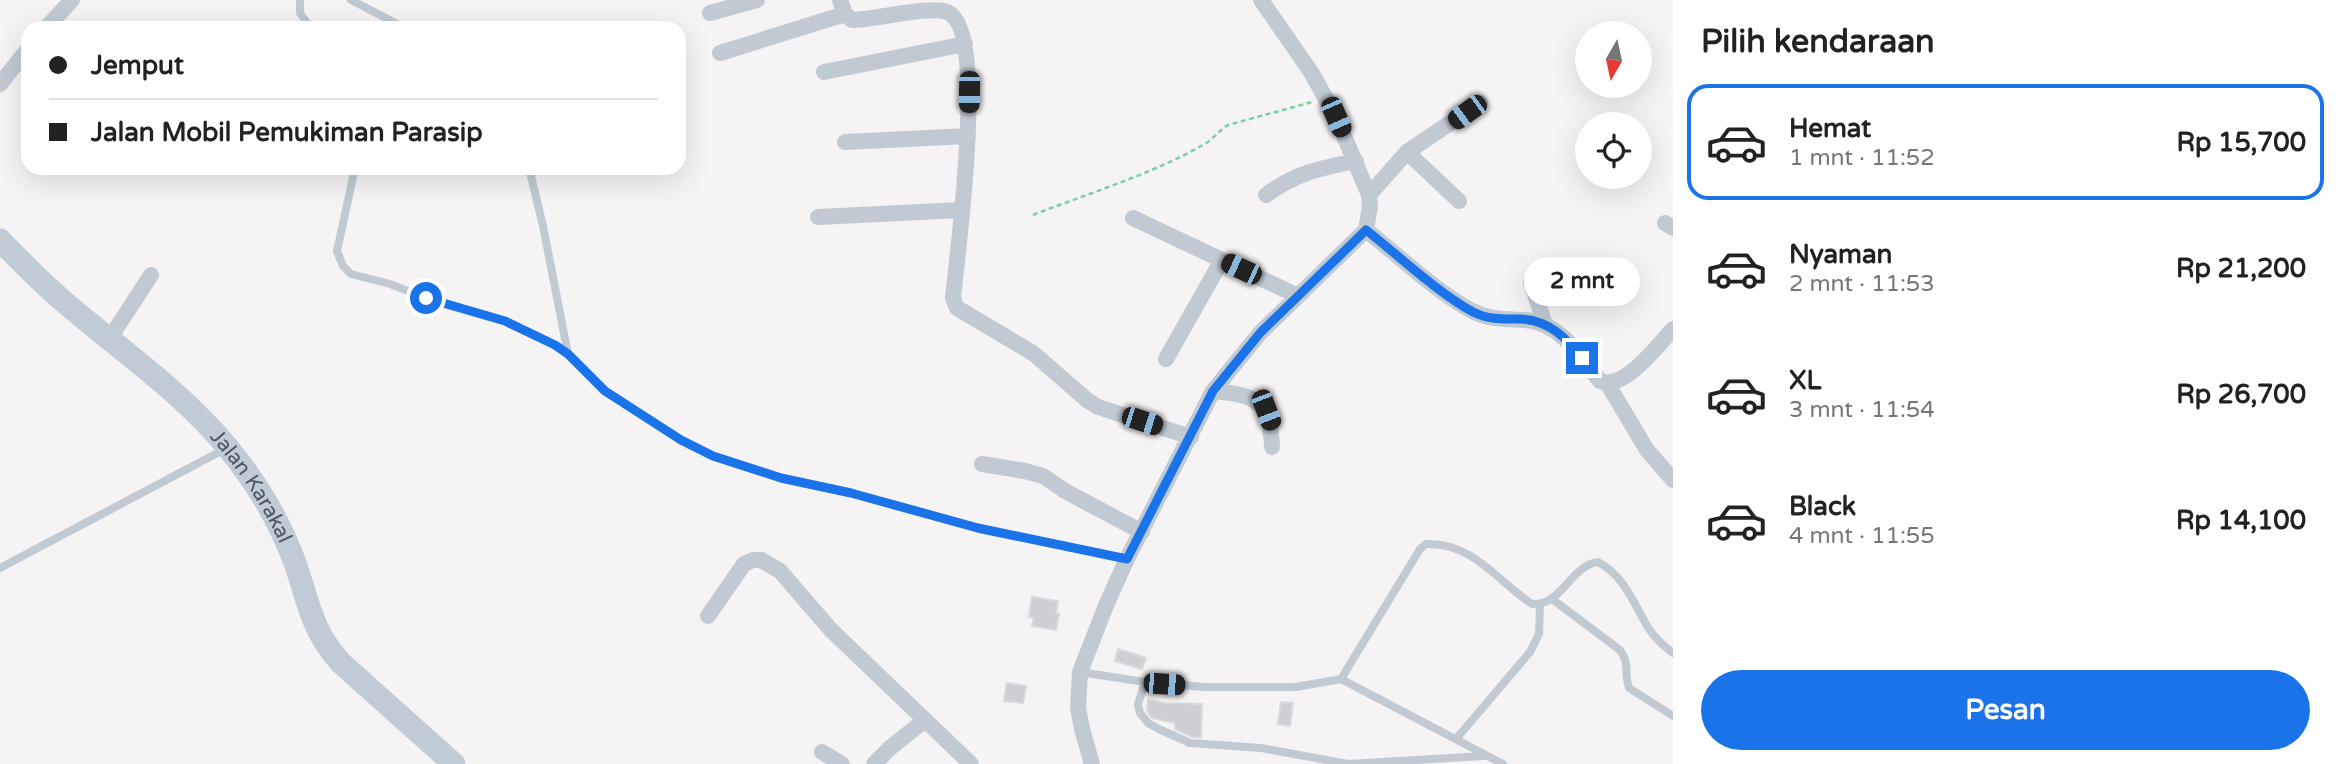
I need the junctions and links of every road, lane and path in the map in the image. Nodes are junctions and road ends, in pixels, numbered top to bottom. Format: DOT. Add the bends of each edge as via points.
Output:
graph roads {
  1 [pos="72,0"];
  2 [pos="300,0"];
  3 [pos="351,0"];
  4 [pos="757,0"];
  5 [pos="1261,0"];
  6 [pos="842,7"];
  7 [pos="710,13"];
  8 [pos="52,21"];
  9 [pos="306,21"];
  10 [pos="392,21"];
  11 [pos="965,44"];
  12 [pos="720,53"];
  13 [pos="21,58"];
  14 [pos="824,72"];
  15 [pos="0,84"];
  16 [pos="1325,97"];
  17 [pos="1480,103"];
  18 [pos="968,136"];
  19 [pos="845,142"];
  20 [pos="1406,152"];
  21 [pos="1356,162"];
  22 [pos="353,175"];
  23 [pos="530,175"];
  24 [pos="1266,195"];
  25 [pos="1369,195"];
  26 [pos="1459,201"];
  27 [pos="961,210"];
  28 [pos="1033,215"];
  29 [pos="818,217"];
  30 [pos="1133,218"];
  31 [pos="1366,230"];
  32 [pos="0,240"];
  33 [pos="1222,260"];
  34 [pos="151,275"];
  35 [pos="1531,283"];
  36 [pos="1298,296"];
  37 [pos="1545,324"];
  38 [pos="1673,329"];
  39 [pos="110,338"];
  40 [pos="568,354"];
  41 [pos="1166,359"];
  42 [pos="1606,383"];
  43 [pos="1213,391"];
  44 [pos="1191,437"];
  45 [pos="228,447"];
  46 [pos="1272,447"];
  47 [pos="982,464"];
  48 [pos="1673,480"];
  49 [pos="1142,532"];
  50 [pos="1127,559"];
  51 [pos="0,568"];
  52 [pos="1552,599"];
  53 [pos="1541,605"];
  54 [pos="708,616"];
  55 [pos="1673,653"];
  56 [pos="1080,672"];
  57 [pos="1341,679"];
  58 [pos="1144,682"];
  59 [pos="1673,716"];
  60 [pos="925,720"];
  61 [pos="1456,739"];
  62 [pos="822,752"];
  63 [pos="1487,756"];
  64 [pos="454,764"];
  65 [pos="842,764"];
  66 [pos="874,764"];
  67 [pos="971,764"];
  68 [pos="1092,764"];
  69 [pos="1503,764"];
  1 -- 8 [label="street"];
  2 -- 9 [label="lane"];
  3 -- 10 [label="lane"];
  4 -- 7 [label="street"];
  5 -- 16 [label="street"];
  6 -- 11 [label="street" via="852,20 938,10 956,17"];
  6 -- 12 [label="street"];
  11 -- 14 [label="street"];
  11 -- 18 [label="street"];
  13 -- 15 [label="street"];
  16 -- 21 [label="street"];
  16 -- 28 [label="path" via="1228,125 1186,153"];
  17 -- 20 [label="street"];
  18 -- 19 [label="street"];
  18 -- 27 [label="street"];
  20 -- 25 [label="street"];
  20 -- 26 [label="street"];
  21 -- 24 [label="street" via="1299,174"];
  21 -- 25 [label="street"];
  22 -- 40 [label="lane" via="337,251 342,266 351,274 505,321"];
  23 -- 40 [label="lane"];
  25 -- 31 [label="street"];
  27 -- 29 [label="street"];
  27 -- 44 [label="street" via="953,298 957,308 1032,353 1098,407"];
  30 -- 33 [label="street"];
  31 -- 36 [label="street"];
  31 -- 37 [label="street" via="1475,312 1492,319"];
  32 -- 39 [label="main road, Jalan Karakal" via="47,287"];
  33 -- 36 [label="street"];
  33 -- 41 [label="street"];
  34 -- 39 [label="street"];
  35 -- 37 [label="street"];
  36 -- 43 [label="street" via="1260,333"];
  37 -- 42 [label="street" via="1559,332"];
  38 -- 42 [label="street" via="1621,380"];
  39 -- 45 [label="main road, Jalan Karakal"];
  40 -- 50 [label="lane" via="605,391 713,456 978,528"];
  42 -- 48 [label="street" via="1647,450"];
  43 -- 44 [label="street"];
  43 -- 46 [label="street" via="1236,393 1259,403 1271,424"];
  44 -- 49 [label="street"];
  45 -- 51 [label="lane"];
  45 -- 64 [label="main road, Jalan Karakal" via="262,495 327,648"];
  47 -- 49 [label="street" via="1042,476"];
  49 -- 50 [label="street"];
  50 -- 56 [label="street"];
  52 -- 53 [label="lane"];
  52 -- 55 [label="lane" via="1586,566 1598,562 1613,573 1650,630"];
  52 -- 59 [label="lane" via="1620,650 1626,658 1629,688"];
  53 -- 57 [label="lane" via="1524,599 1492,569 1470,556 1426,544"];
  53 -- 61 [label="lane" via="1538,634 1530,652"];
  54 -- 60 [label="street" via="744,564 761,560 780,571 831,630"];
  56 -- 58 [label="lane"];
  56 -- 68 [label="street" via="1078,708"];
  57 -- 58 [label="lane" via="1258,688"];
  57 -- 61 [label="lane"];
  58 -- 63 [label="lane" via="1140,713 1148,723 1190,743 1261,748 1356,764"];
  60 -- 66 [label="street"];
  60 -- 67 [label="street"];
  61 -- 63 [label="lane"];
  62 -- 65 [label="street"];
  63 -- 69 [label="lane"];
}
